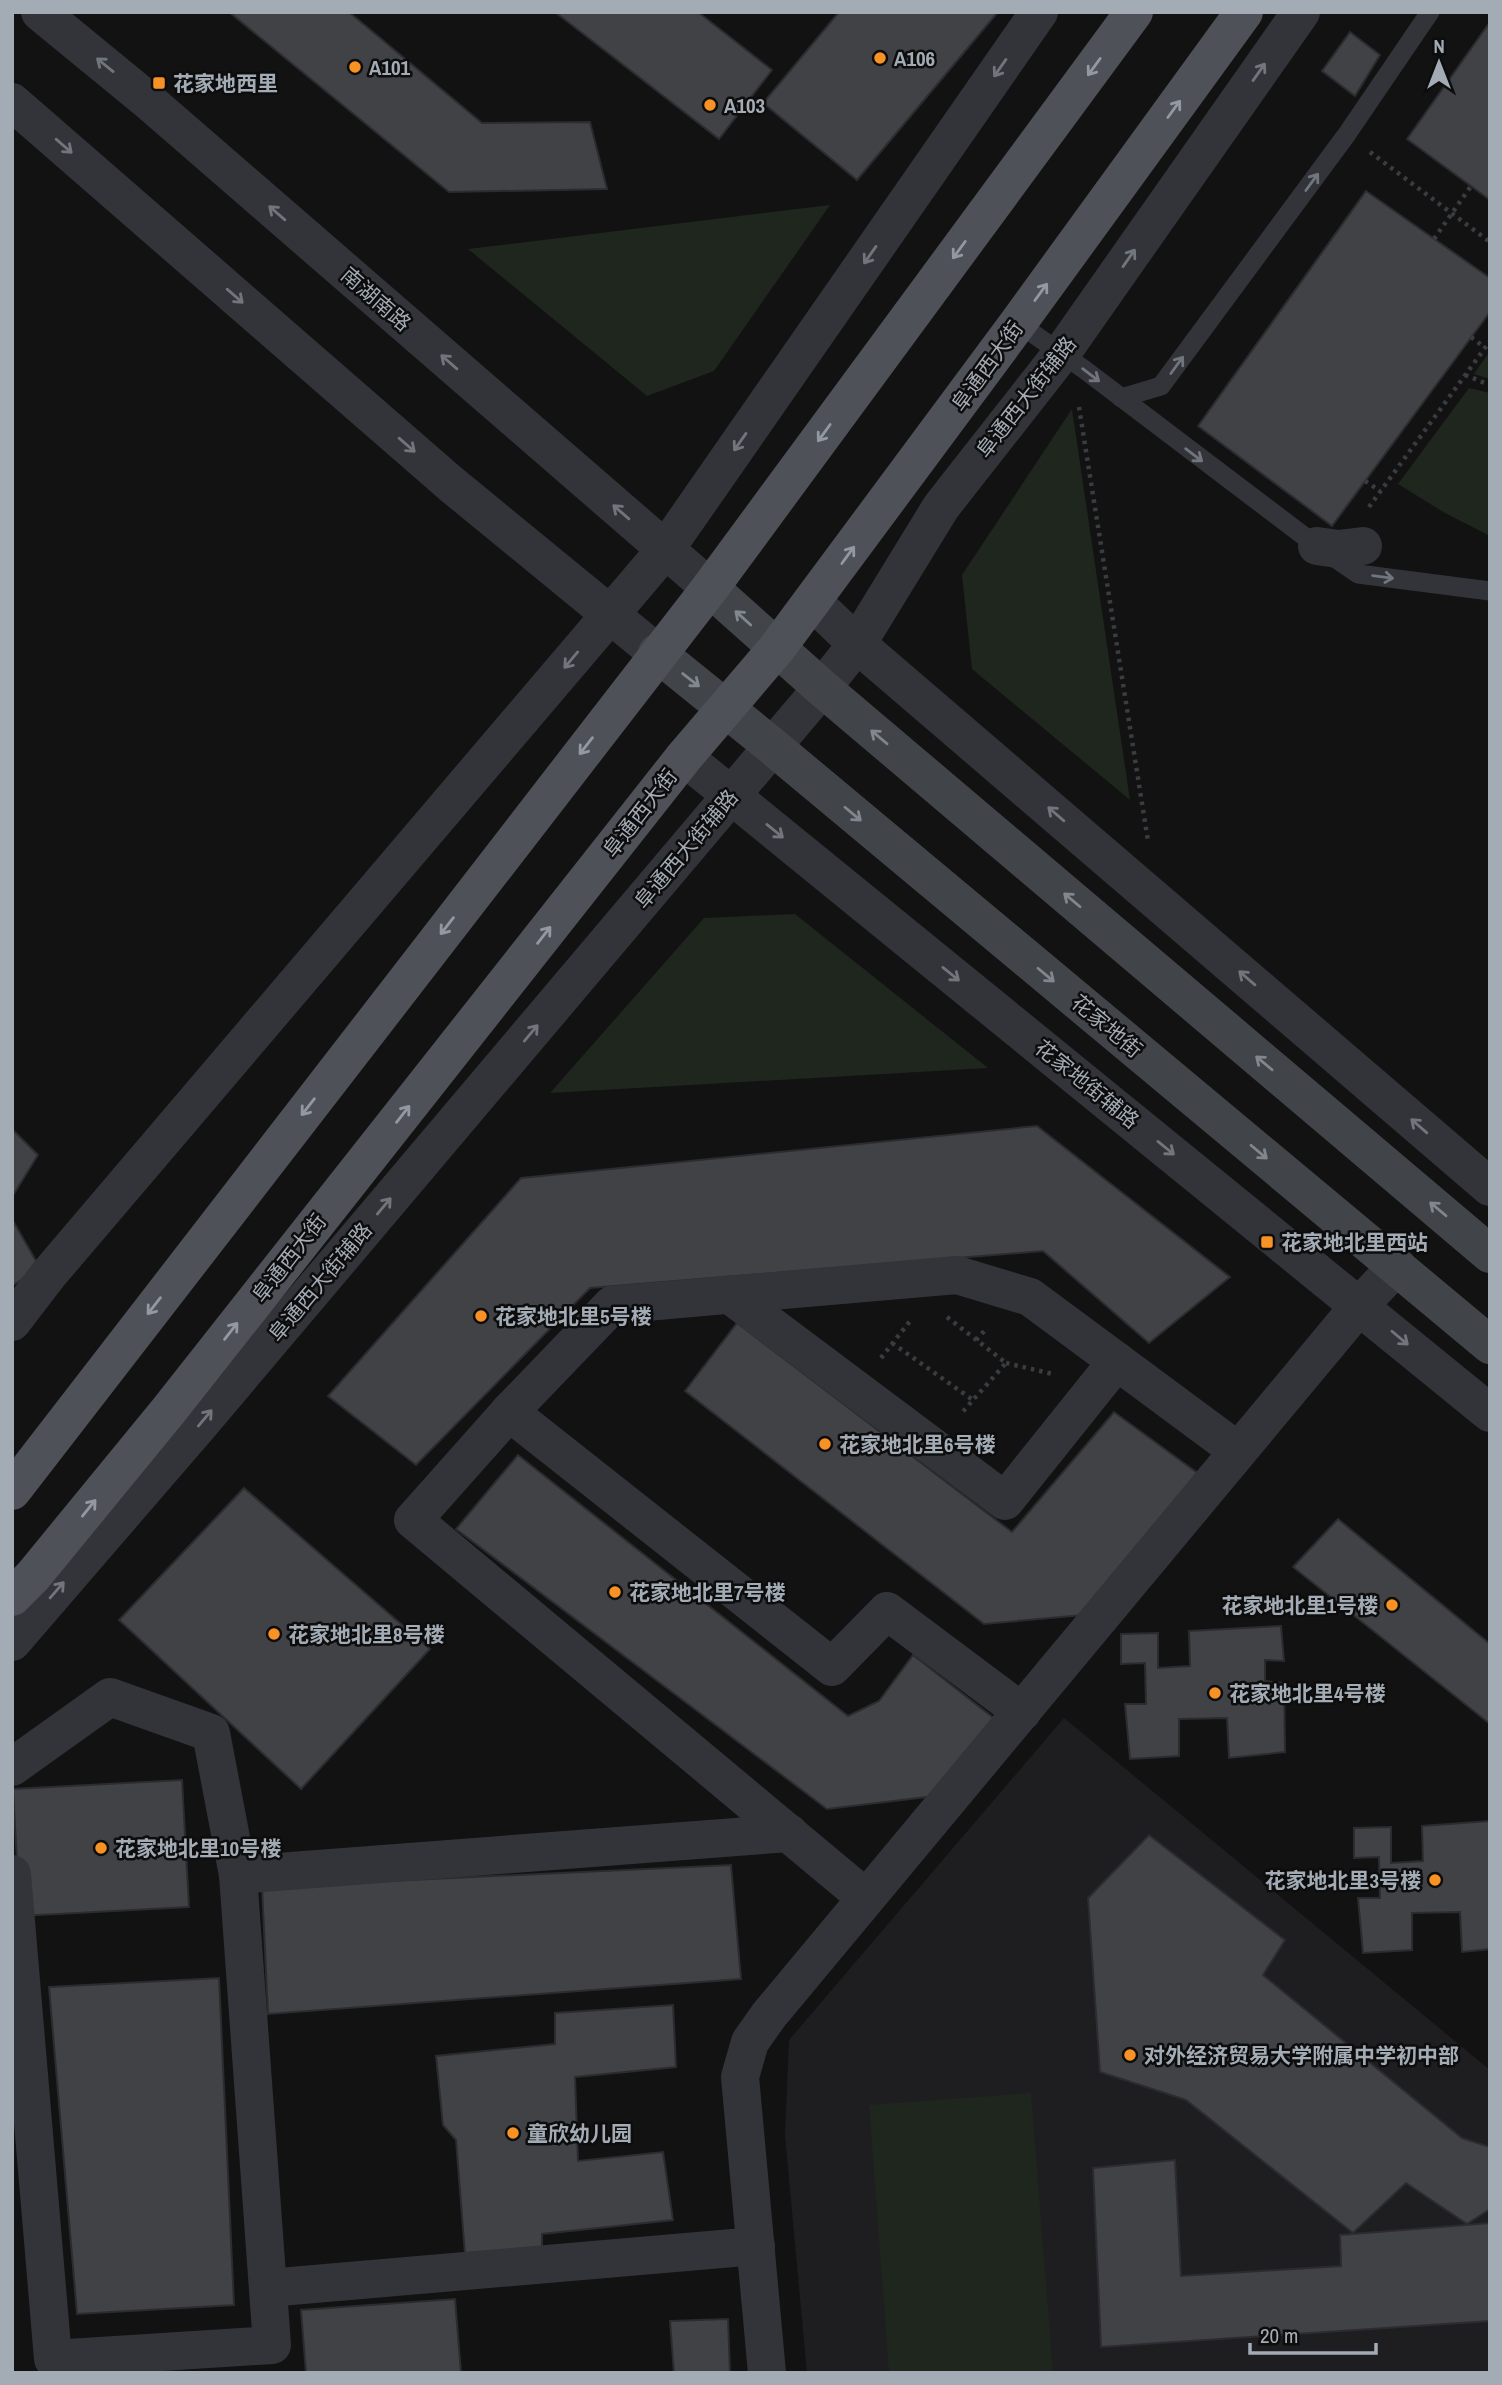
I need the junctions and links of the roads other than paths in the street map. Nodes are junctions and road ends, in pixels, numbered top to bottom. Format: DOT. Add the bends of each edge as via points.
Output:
graph roads {
  1 [pos="1040,12"];
  2 [pos="1134,12"];
  3 [pos="1244,12"];
  4 [pos="1301,12"];
  5 [pos="1430,12"];
  6 [pos="49,15"];
  7 [pos="12,102"];
  8 [pos="1018,323"];
  9 [pos="1061,354"];
  10 [pos="1121,398"];
  11 [pos="665,550"];
  12 [pos="709,588"];
  13 [pos="1490,591"];
  14 [pos="813,601"];
  15 [pos="610,614"];
  16 [pos="857,643"];
  17 [pos="777,648"];
  18 [pos="657,653"];
  19 [pos="822,688"];
  20 [pos="725,707"];
  21 [pos="772,746"];
  22 [pos="684,757"];
  23 [pos="731,795"];
  24 [pos="1490,1187"];
  25 [pos="1490,1254"];
  26 [pos="1397,1266"];
  27 [pos="730,1295"];
  28 [pos="1360,1305"];
  29 [pos="12,1322"];
  30 [pos="1490,1345"];
  31 [pos="1117,1361"];
  32 [pos="509,1412"];
  33 [pos="1490,1413"];
  34 [pos="1238,1451"];
  35 [pos="12,1490"];
  36 [pos="12,1597"];
  37 [pos="12,1642"];
  38 [pos="1022,1712"];
  39 [pos="12,1767"];
  40 [pos="789,1833"];
  41 [pos="12,1874"];
  42 [pos="238,1875"];
  43 [pos="866,1898"];
  44 [pos="756,2246"];
  45 [pos="268,2288"];
  46 [pos="767,2373"];
  1 -- 11 [label="street, one-way"];
  2 -- 12 [label="main road, one-way"];
  8 -- 3 [label="main road, 阜通西大街, one-way"];
  9 -- 4 [label="street, 阜通西大街辅路, one-way"];
  10 -- 5 [label="lane, one-way" via="1161,386 1347,134"];
  11 -- 6 [label="street, 南湖南路, one-way"];
  7 -- 15 [label="street, one-way" via="451,484"];
  8 -- 9 [label="lane"];
  14 -- 8 [label="main road, 阜通西大街, one-way"];
  9 -- 10 [label="lane, one-way"];
  9 -- 16 [label="street, 阜通西大街辅路" via="941,507"];
  10 -- 13 [label="lane, one-way" via="1339,547 1358,573"];
  11 -- 12 [label="street, 南湖南路"];
  11 -- 15 [label="street"];
  17 -- 12 [label="main road, one-way"];
  12 -- 18 [label="main road"];
  14 -- 16 [label="street"];
  14 -- 17 [label="main road, 阜通西大街"];
  15 -- 18 [label="street"];
  15 -- 29 [label="street, one-way"];
  16 -- 19 [label="street, 阜通西大街辅路"];
  24 -- 16 [label="street, one-way"];
  17 -- 19 [label="main road"];
  17 -- 20 [label="main road, 阜通西大街"];
  18 -- 20 [label="main road, 花家地街, one-way"];
  18 -- 35 [label="main road, one-way"];
  19 -- 21 [label="street, 阜通西大街辅路"];
  25 -- 19 [label="main road, one-way"];
  20 -- 21 [label="main road, 花家地街"];
  20 -- 22 [label="main road, 阜通西大街"];
  21 -- 23 [label="street, 阜通西大街辅路"];
  21 -- 26 [label="main road, 花家地街, one-way"];
  22 -- 23 [label="street, 花家地街辅路"];
  36 -- 22 [label="main road, 阜通西大街, one-way" via="169,1410"];
  23 -- 28 [label="street, 花家地街辅路, one-way"];
  37 -- 23 [label="street, 阜通西大街辅路, one-way"];
  26 -- 28 [label="street"];
  26 -- 30 [label="main road, 花家地街"];
  27 -- 31 [label="street" via="957,1275 1030,1297"];
  27 -- 31 [label="street" via="1005,1501"];
  27 -- 32 [label="street" via="612,1305"];
  28 -- 33 [label="street, 花家地街辅路, one-way"];
  28 -- 34 [label="street"];
  31 -- 34 [label="street"];
  32 -- 38 [label="street" via="832,1667 887,1611"];
  32 -- 40 [label="street" via="412,1520"];
  34 -- 38 [label="street"];
  38 -- 43 [label="street"];
  39 -- 42 [label="street" via="110,1697 211,1732"];
  40 -- 42 [label="street"];
  40 -- 43 [label="street"];
  41 -- 45 [label="street" via="53,2358 272,2345"];
  42 -- 45 [label="street"];
  43 -- 44 [label="street" via="750,2042 740,2077"];
  44 -- 45 [label="street"];
  44 -- 46 [label="street"];
}
